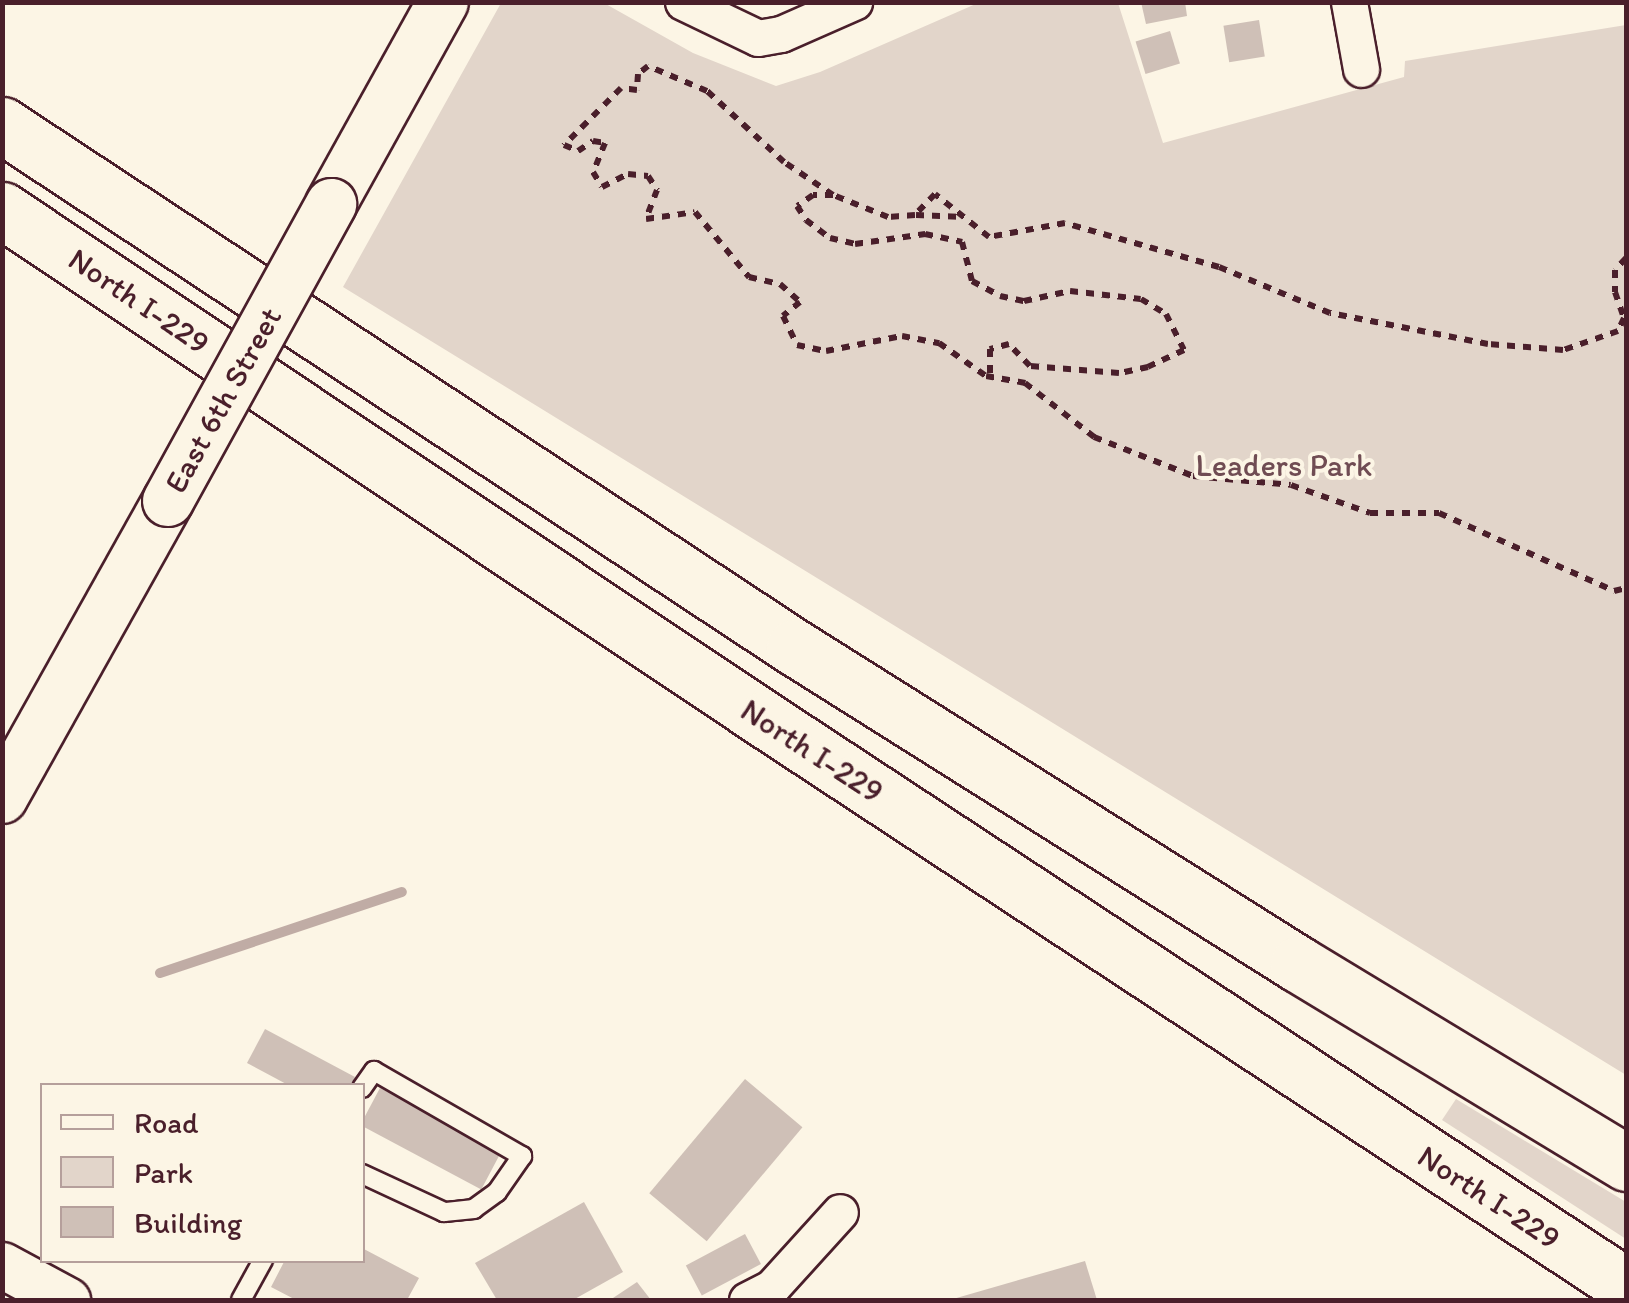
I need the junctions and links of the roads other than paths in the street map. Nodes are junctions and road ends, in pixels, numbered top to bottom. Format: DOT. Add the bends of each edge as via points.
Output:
graph roads {
  1 [pos="443,2"];
  2 [pos="683,2"];
  3 [pos="854,2"];
  4 [pos="1349,2"];
  5 [pos="1361,69"];
  6 [pos="2,123"];
  7 [pos="4,210"];
  8 [pos="2,798"];
  9 [pos="365,1084"];
  10 [pos="1626,1163"];
  11 [pos="365,1175"];
  12 [pos="840,1212"];
  13 [pos="260,1263"];
  14 [pos="2,1265"];
  15 [pos="1626,1286"];
  16 [pos="55,1288"];
  17 [pos="241,1300"];
  18 [pos="747,1300"];
  1 -- 8 [label="main road, East 6th Street, bridge"];
  2 -- 3 [label="street" via="758,38"];
  4 -- 5 [label="street"];
  6 -- 10 [label="highway" via="794,647"];
  7 -- 15 [label="highway, North I-229"];
  9 -- 11 [label="lane" via="374,1071 522,1156 497,1192 474,1209 444,1212"];
  12 -- 18 [label="street" via="772,1288"];
  13 -- 17 [label="lane"];
  14 -- 16 [label="street"];
}
